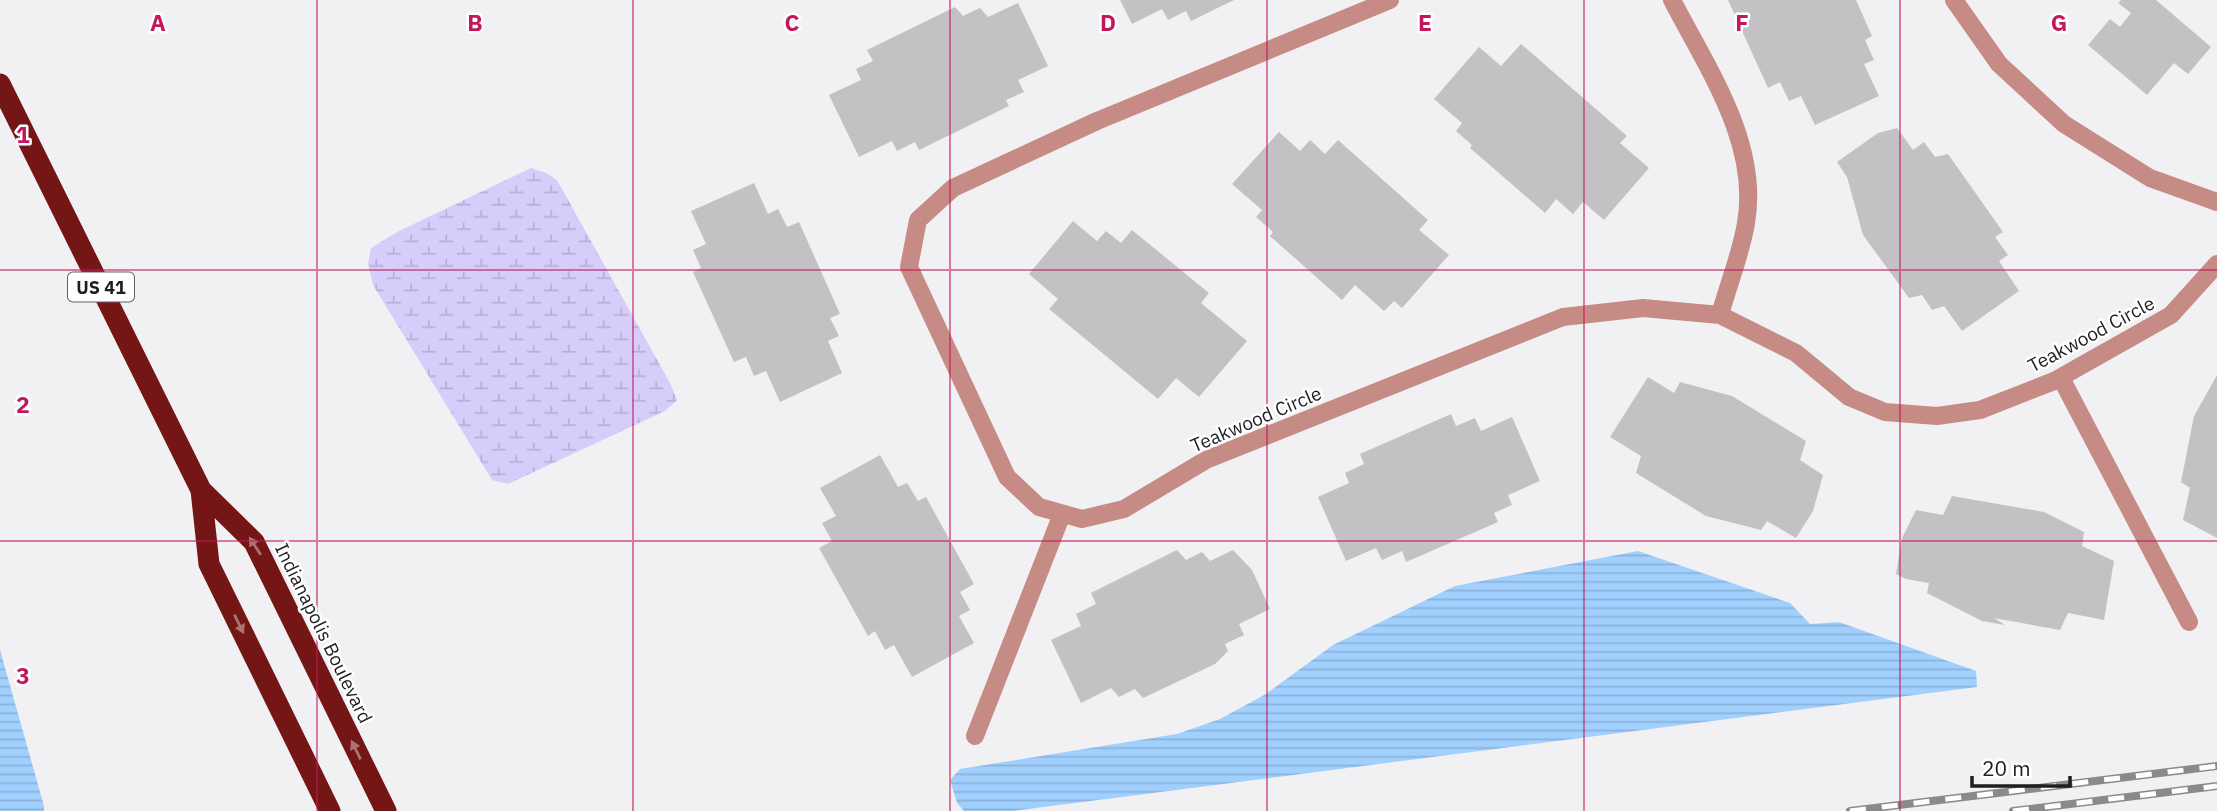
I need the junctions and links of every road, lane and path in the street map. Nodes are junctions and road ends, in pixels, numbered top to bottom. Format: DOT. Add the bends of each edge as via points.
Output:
graph roads {
  1 [pos="1390,0"];
  2 [pos="1672,0"];
  3 [pos="1954,0"];
  4 [pos="0,84"];
  5 [pos="2217,202"];
  6 [pos="2217,264"];
  7 [pos="1720,316"];
  8 [pos="2061,377"];
  9 [pos="201,489"];
  10 [pos="1062,514"];
  11 [pos="2189,622"];
  12 [pos="975,736"];
  13 [pos="330,811"];
  14 [pos="386,811"];
  1 -- 10 [label="street, Teakwood Circle" via="1097,121 953,188 918,220 909,267 1007,477 1039,507"];
  2 -- 7 [label="street" via="1733,120 1748,172 1746,223"];
  3 -- 5 [label="street" via="1999,64 2064,124 2150,178"];
  4 -- 9 [label="highway, Indianapolis Boulevard / US 41"];
  6 -- 8 [label="street, Teakwood Circle" via="2171,315"];
  7 -- 8 [label="street, Teakwood Circle" via="1796,353 1849,397 1885,412 1937,416 1980,410"];
  7 -- 10 [label="street, Teakwood Circle" via="1643,308 1563,317 1206,460 1124,509 1082,519"];
  8 -- 11 [label="street"];
  9 -- 13 [label="highway, Indianapolis Boulevard / US 41, one-way" via="209,564"];
  14 -- 9 [label="highway, Indianapolis Boulevard / US 41, one-way" via="254,542"];
  10 -- 12 [label="street"];
}
